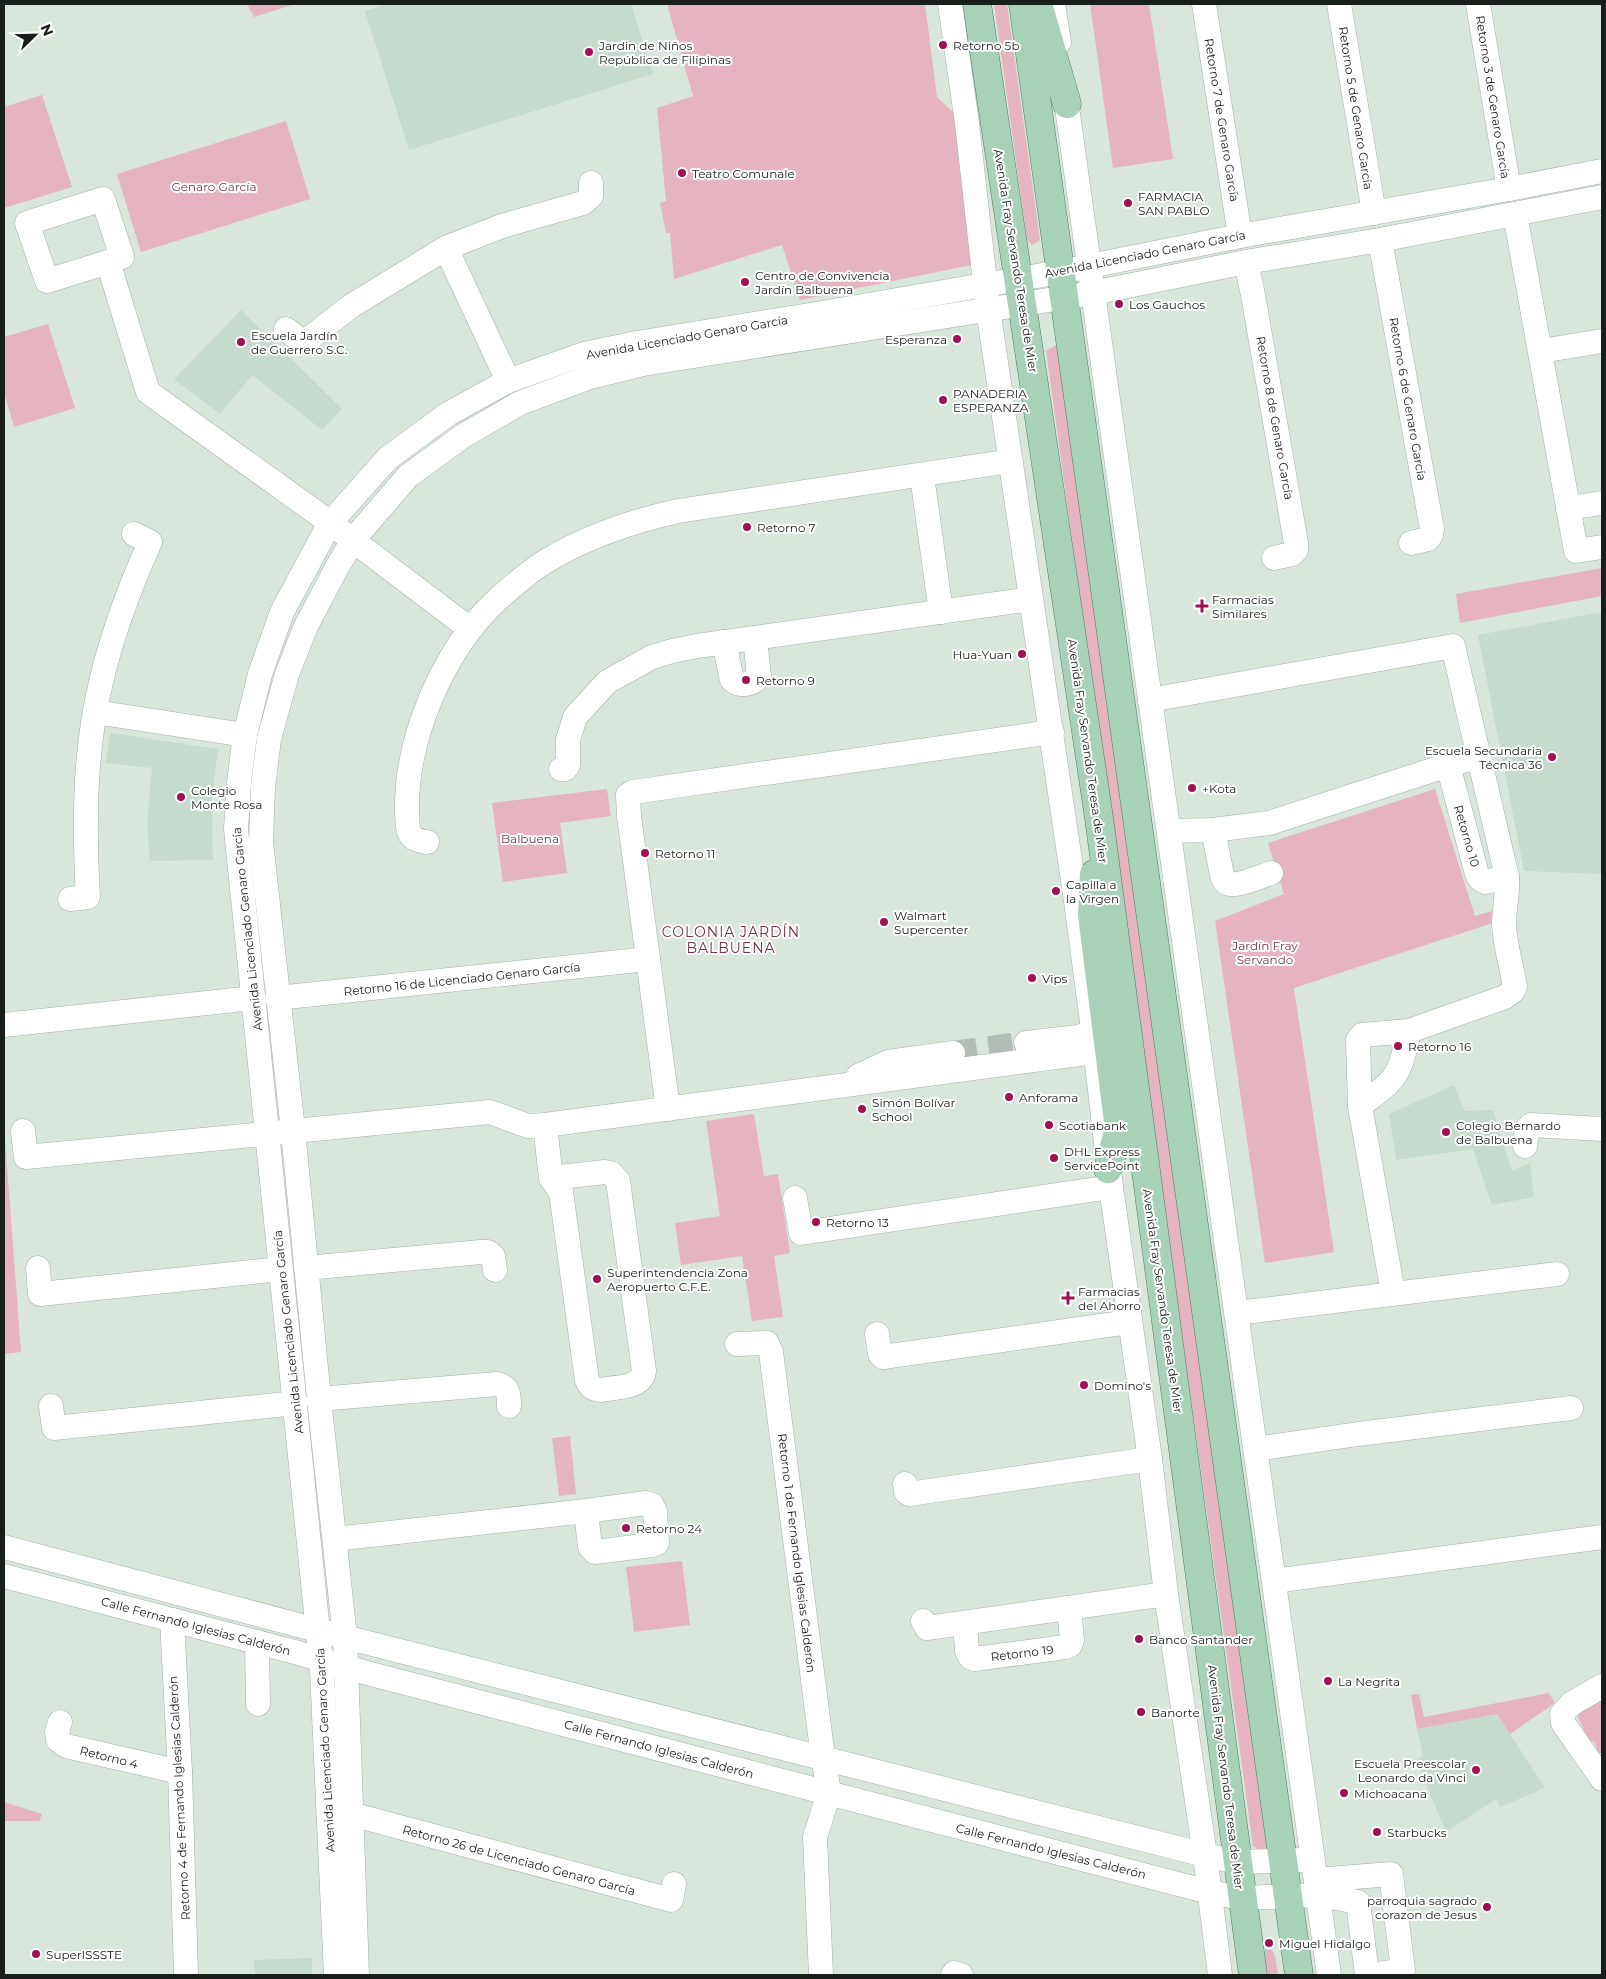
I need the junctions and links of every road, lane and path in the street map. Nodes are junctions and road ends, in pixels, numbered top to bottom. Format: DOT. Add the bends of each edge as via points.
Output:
graph roads {
  1 [pos="950,4"];
  2 [pos="977,4"];
  3 [pos="1023,4"];
  4 [pos="1038,4"];
  5 [pos="1054,4"];
  6 [pos="1204,4"];
  7 [pos="1339,4"];
  8 [pos="1478,4"];
  9 [pos="1067,104"];
  10 [pos="1602,171"];
  11 [pos="591,183"];
  12 [pos="1509,189"];
  13 [pos="1602,197"];
  14 [pos="1457,198"];
  15 [pos="1374,213"];
  16 [pos="1514,214"];
  17 [pos="1463,223"];
  18 [pos="1240,236"];
  19 [pos="1380,240"];
  20 [pos="446,248"];
  21 [pos="108,262"];
  22 [pos="1246,262"];
  23 [pos="1089,266"];
  24 [pos="985,284"];
  25 [pos="1062,284"];
  26 [pos="1020,291"];
  27 [pos="1093,293"];
  28 [pos="988,309"];
  29 [pos="286,329"];
  30 [pos="1602,341"];
  31 [pos="680,347"];
  32 [pos="1541,352"];
  33 [pos="508,381"];
  34 [pos="1012,461"];
  35 [pos="922,476"];
  36 [pos="1602,504"];
  37 [pos="1568,508"];
  38 [pos="330,523"];
  39 [pos="134,534"];
  40 [pos="353,540"];
  41 [pos="1411,543"];
  42 [pos="1602,547"];
  43 [pos="1274,558"];
  44 [pos="1031,599"];
  45 [pos="941,612"];
  46 [pos="470,629"];
  47 [pos="755,638"];
  48 [pos="724,642"];
  49 [pos="1150,700"];
  50 [pos="95,712"];
  51 [pos="1052,732"];
  52 [pos="245,735"];
  53 [pos="1478,757"];
  54 [pos="1448,765"];
  55 [pos="561,769"];
  56 [pos="1099,818"];
  57 [pos="1212,830"];
  58 [pos="1169,831"];
  59 [pos="427,842"];
  60 [pos="1271,873"];
  61 [pos="264,875"];
  62 [pos="241,877"];
  63 [pos="1507,878"];
  64 [pos="70,899"];
  65 [pos="648,959"];
  66 [pos="253,998"];
  67 [pos="277,998"];
  68 [pos="4,1025"];
  69 [pos="1409,1031"];
  70 [pos="1094,1040"];
  71 [pos="1026,1043"];
  72 [pos="953,1053"];
  73 [pos="839,1086"];
  74 [pos="1360,1106"];
  75 [pos="668,1109"];
  76 [pos="545,1125"];
  77 [pos="1602,1129"];
  78 [pos="293,1130"];
  79 [pos="23,1131"];
  80 [pos="268,1135"];
  81 [pos="1525,1146"];
  82 [pos="551,1178"];
  83 [pos="1110,1178"];
  84 [pos="795,1198"];
  85 [pos="38,1268"];
  86 [pos="306,1268"];
  87 [pos="281,1270"];
  88 [pos="495,1270"];
  89 [pos="1557,1274"];
  90 [pos="1393,1293"];
  91 [pos="1237,1313"];
  92 [pos="1129,1322"];
  93 [pos="877,1334"];
  94 [pos="737,1344"];
  95 [pos="307,1401"];
  96 [pos="51,1406"];
  97 [pos="509,1406"];
  98 [pos="1571,1408"];
  99 [pos="1256,1449"];
  100 [pos="1150,1458"];
  101 [pos="905,1484"];
  102 [pos="586,1511"];
  103 [pos="1602,1537"];
  104 [pos="335,1539"];
  105 [pos="4,1547"];
  106 [pos="4,1576"];
  107 [pos="1274,1581"];
  108 [pos="1166,1594"];
  109 [pos="1068,1608"];
  110 [pos="172,1620"];
  111 [pos="923,1621"];
  112 [pos="965,1623"];
  113 [pos="317,1630"];
  114 [pos="345,1637"];
  115 [pos="257,1642"];
  116 [pos="321,1659"];
  117 [pos="346,1668"];
  118 [pos="1602,1686"];
  119 [pos="258,1704"];
  120 [pos="60,1722"];
  121 [pos="823,1760"];
  122 [pos="180,1772"];
  123 [pos="1602,1778"];
  124 [pos="829,1793"];
  125 [pos="351,1814"];
  126 [pos="1205,1855"];
  127 [pos="1283,1861"];
  128 [pos="1237,1862"];
  129 [pos="1316,1878"];
  130 [pos="1355,1878"];
  131 [pos="674,1884"];
  132 [pos="1209,1892"];
  133 [pos="1288,1896"];
  134 [pos="1242,1898"];
  135 [pos="1358,1902"];
  136 [pos="345,1936"];
  137 [pos="186,1975"];
  138 [pos="336,1975"];
  139 [pos="357,1975"];
  140 [pos="821,1975"];
  141 [pos="953,1975"];
  142 [pos="961,1975"];
  143 [pos="1220,1975"];
  144 [pos="1253,1975"];
  145 [pos="1299,1975"];
  146 [pos="1329,1975"];
  147 [pos="1369,1975"];
  1 -- 24 [label="street"];
  2 -- 26 [label="main road, Avenida Fray Servando Teresa de Mier"];
  3 -- 25 [label="main road"];
  4 -- 9 [label="main road"];
  5 -- 9 [label="street"];
  6 -- 18 [label="street, Retorno 7 de Genaro García"];
  7 -- 15 [label="street, Retorno 5 de Genaro García"];
  8 -- 12 [label="street, Retorno 3 de Genaro García"];
  9 -- 23 [label="street"];
  10 -- 12 [label="street, Avenida Licenciado Genaro García"];
  11 -- 20 [label="street" via="591,196 584,203 502,226"];
  12 -- 14 [label="street, Avenida Licenciado Genaro García"];
  13 -- 16 [label="street, Avenida Licenciado Genaro García"];
  14 -- 15 [label="street, Avenida Licenciado Genaro García"];
  14 -- 17 [label="street"];
  15 -- 18 [label="street, Avenida Licenciado Genaro García"];
  16 -- 17 [label="street, Avenida Licenciado Genaro García"];
  16 -- 32 [label="street"];
  17 -- 19 [label="street, Avenida Licenciado Genaro García"];
  18 -- 23 [label="street, Avenida Licenciado Genaro García"];
  19 -- 22 [label="street, Avenida Licenciado Genaro García"];
  19 -- 41 [label="street, Retorno 6 de Genaro García" via="1432,529 1428,539"];
  20 -- 29 [label="street" via="351,306 310,338 301,341"];
  20 -- 33 [label="street"];
  21 -- 38 [label="street" via="148,392"];
  22 -- 27 [label="street, Avenida Licenciado Genaro García"];
  22 -- 43 [label="street, Retorno 8 de Genaro García" via="1296,544 1292,554"];
  23 -- 25 [label="street, Avenida Licenciado Genaro García"];
  23 -- 27 [label="street"];
  24 -- 26 [label="street, Avenida Licenciado Genaro García"];
  24 -- 28 [label="street"];
  24 -- 31 [label="street, Avenida Licenciado Genaro García" via="816,314"];
  25 -- 26 [label="street, Avenida Licenciado Genaro García"];
  25 -- 27 [label="street, Avenida Licenciado Genaro García"];
  25 -- 127 [label="main road"];
  26 -- 28 [label="street, Avenida Licenciado Genaro García"];
  26 -- 56 [label="main road, Avenida Fray Servando Teresa de Mier"];
  27 -- 49 [label="street"];
  28 -- 31 [label="street, Avenida Licenciado Genaro García"];
  28 -- 34 [label="street"];
  30 -- 32 [label="street"];
  31 -- 33 [label="street, Avenida Licenciado Genaro García" via="584,354"];
  31 -- 40 [label="street, Avenida Licenciado Genaro García" via="643,364 590,377 520,403 463,436 408,476"];
  32 -- 37 [label="street"];
  33 -- 38 [label="street, Avenida Licenciado Genaro García" via="448,414 388,458"];
  34 -- 35 [label="street"];
  34 -- 44 [label="street"];
  35 -- 45 [label="street"];
  35 -- 46 [label="street" via="678,511 646,519 602,534 547,560 496,601"];
  36 -- 37 [label="street"];
  37 -- 42 [label="street" via="1576,551"];
  38 -- 40 [label="street"];
  38 -- 52 [label="street, Avenida Licenciado Genaro García" via="282,612 260,674"];
  39 -- 50 [label="street" via="150,542 111,647"];
  40 -- 46 [label="street"];
  40 -- 61 [label="street, Avenida Licenciado Genaro García" via="306,626 287,674 269,739 263,787 261,842"];
  44 -- 45 [label="street"];
  44 -- 51 [label="street"];
  45 -- 47 [label="street"];
  46 -- 59 [label="street" via="429,702 411,759 407,790 408,830 416,841"];
  47 -- 48 [label="street"];
  47 -- 48 [label="street" via="759,676 750,683 732,680"];
  48 -- 55 [label="street" via="672,650 652,657 607,682 575,717 568,740 568,765"];
  49 -- 53 [label="street" via="1453,646"];
  49 -- 58 [label="street"];
  50 -- 52 [label="street"];
  50 -- 64 [label="street" via="86,818 88,897"];
  51 -- 65 [label="street" via="633,792 628,795 628,808"];
  51 -- 70 [label="street"];
  52 -- 62 [label="street, Avenida Licenciado Genaro García" via="236,829"];
  53 -- 54 [label="street"];
  53 -- 63 [label="street"];
  54 -- 57 [label="street" via="1282,820"];
  54 -- 63 [label="street, Retorno 10" via="1480,880"];
  56 -- 83 [label="main road" via="1092,915 1119,1129"];
  56 -- 128 [label="main road, Avenida Fray Servando Teresa de Mier"];
  57 -- 58 [label="street"];
  57 -- 60 [label="street" via="1224,881 1236,884"];
  58 -- 91 [label="street"];
  61 -- 62 [label="street"];
  61 -- 67 [label="street, Avenida Licenciado Genaro García"];
  62 -- 66 [label="street, Avenida Licenciado Genaro García"];
  63 -- 69 [label="street" via="1504,926 1515,988 1505,997"];
  65 -- 67 [label="street, Retorno 16 de Licenciado Genaro García"];
  65 -- 75 [label="street"];
  66 -- 68 [label="street"];
  66 -- 80 [label="street, Avenida Licenciado Genaro García"];
  67 -- 78 [label="street, Avenida Licenciado Genaro García"];
  69 -- 74 [label="street" via="1398,1072"];
  69 -- 74 [label="street" via="1362,1035 1358,1040"];
  70 -- 71 [label="street" via="1087,1034"];
  70 -- 73 [label="street"];
  70 -- 83 [label="street"];
  72 -- 73 [label="street" via="888,1062"];
  73 -- 75 [label="street"];
  74 -- 90 [label="street"];
  75 -- 76 [label="street"];
  76 -- 78 [label="street" via="528,1126 490,1112"];
  76 -- 82 [label="street"];
  77 -- 81 [label="street" via="1531,1125 1527,1129"];
  78 -- 80 [label="street"];
  78 -- 86 [label="street, Avenida Licenciado Genaro García"];
  79 -- 80 [label="street" via="26,1157"];
  80 -- 87 [label="street, Avenida Licenciado Genaro García"];
  82 -- 82 [label="street" via="561,1192 589,1386 600,1390 640,1382 644,1371 618,1182 605,1172"];
  83 -- 84 [label="street" via="801,1233"];
  83 -- 92 [label="street"];
  85 -- 87 [label="street" via="40,1294"];
  86 -- 88 [label="street" via="488,1252 493,1256"];
  86 -- 95 [label="street, Avenida Licenciado Genaro García"];
  87 -- 95 [label="street, Avenida Licenciado Genaro García"];
  89 -- 90 [label="street"];
  90 -- 91 [label="street"];
  91 -- 99 [label="street"];
  92 -- 93 [label="street" via="883,1357"];
  92 -- 100 [label="street"];
  94 -- 121 [label="street, Retorno 1 de Fernando Iglesias Calderón" via="767,1343 771,1352"];
  95 -- 96 [label="street" via="54,1428"];
  95 -- 97 [label="street" via="497,1384 507,1390"];
  95 -- 104 [label="street, Avenida Licenciado Genaro García"];
  95 -- 113 [label="street, Avenida Licenciado Genaro García"];
  98 -- 99 [label="street"];
  99 -- 107 [label="street"];
  100 -- 101 [label="street" via="909,1494"];
  100 -- 108 [label="street"];
  102 -- 104 [label="street"];
  103 -- 107 [label="street"];
  104 -- 114 [label="street, Avenida Licenciado Genaro García"];
  105 -- 113 [label="street"];
  106 -- 110 [label="street, Calle Fernando Iglesias Calderón"];
  107 -- 129 [label="street"];
  108 -- 109 [label="street"];
  108 -- 126 [label="street"];
  109 -- 112 [label="street"];
  109 -- 112 [label="street, Retorno 19" via="1072,1640 1065,1647 975,1659 968,1651"];
  110 -- 115 [label="street, Calle Fernando Iglesias Calderón"];
  110 -- 122 [label="street, Retorno 4 de Fernando Iglesias Calderón"];
  111 -- 112 [label="street" via="927,1628"];
  113 -- 114 [label="street"];
  113 -- 116 [label="street, Avenida Licenciado Genaro García"];
  114 -- 117 [label="street, Avenida Licenciado Genaro García"];
  114 -- 121 [label="street"];
  115 -- 116 [label="street, Calle Fernando Iglesias Calderón"];
  115 -- 119 [label="street"];
  116 -- 117 [label="street, Calle Fernando Iglesias Calderón"];
  116 -- 136 [label="street, Avenida Licenciado Genaro García"];
  117 -- 124 [label="street, Calle Fernando Iglesias Calderón"];
  117 -- 125 [label="street, Avenida Licenciado Genaro García"];
  118 -- 123 [label="street" via="1571,1704 1562,1714 1563,1722"];
  120 -- 122 [label="street, Retorno 4" via="58,1740 66,1746"];
  121 -- 124 [label="street, Retorno 1 de Fernando Iglesias Calderón"];
  121 -- 126 [label="street"];
  122 -- 137 [label="street, Retorno 4 de Fernando Iglesias Calderón"];
  124 -- 132 [label="street, Calle Fernando Iglesias Calderón"];
  124 -- 140 [label="street" via="815,1837"];
  125 -- 131 [label="street, Retorno 26 de Licenciado Genaro García" via="671,1900"];
  125 -- 136 [label="street, Avenida Licenciado Genaro García"];
  126 -- 128 [label="street"];
  126 -- 132 [label="street"];
  127 -- 128 [label="street"];
  127 -- 129 [label="street"];
  127 -- 133 [label="main road"];
  128 -- 134 [label="main road, Avenida Fray Servando Teresa de Mier"];
  129 -- 130 [label="street"];
  129 -- 133 [label="street, Calle Fernando Iglesias Calderón"];
  129 -- 135 [label="street"];
  129 -- 146 [label="street"];
  130 -- 135 [label="street"];
  130 -- 147 [label="street" via="1391,1874 1403,1970"];
  132 -- 134 [label="street, Calle Fernando Iglesias Calderón"];
  132 -- 143 [label="street"];
  133 -- 134 [label="street, Calle Fernando Iglesias Calderón"];
  133 -- 145 [label="main road"];
  134 -- 144 [label="main road, Avenida Fray Servando Teresa de Mier"];
  135 -- 147 [label="street"];
  136 -- 138 [label="street, Avenida Licenciado Genaro García"];
  136 -- 139 [label="street, Avenida Licenciado Genaro García"];
  141 -- 142 [label="street"];
}
